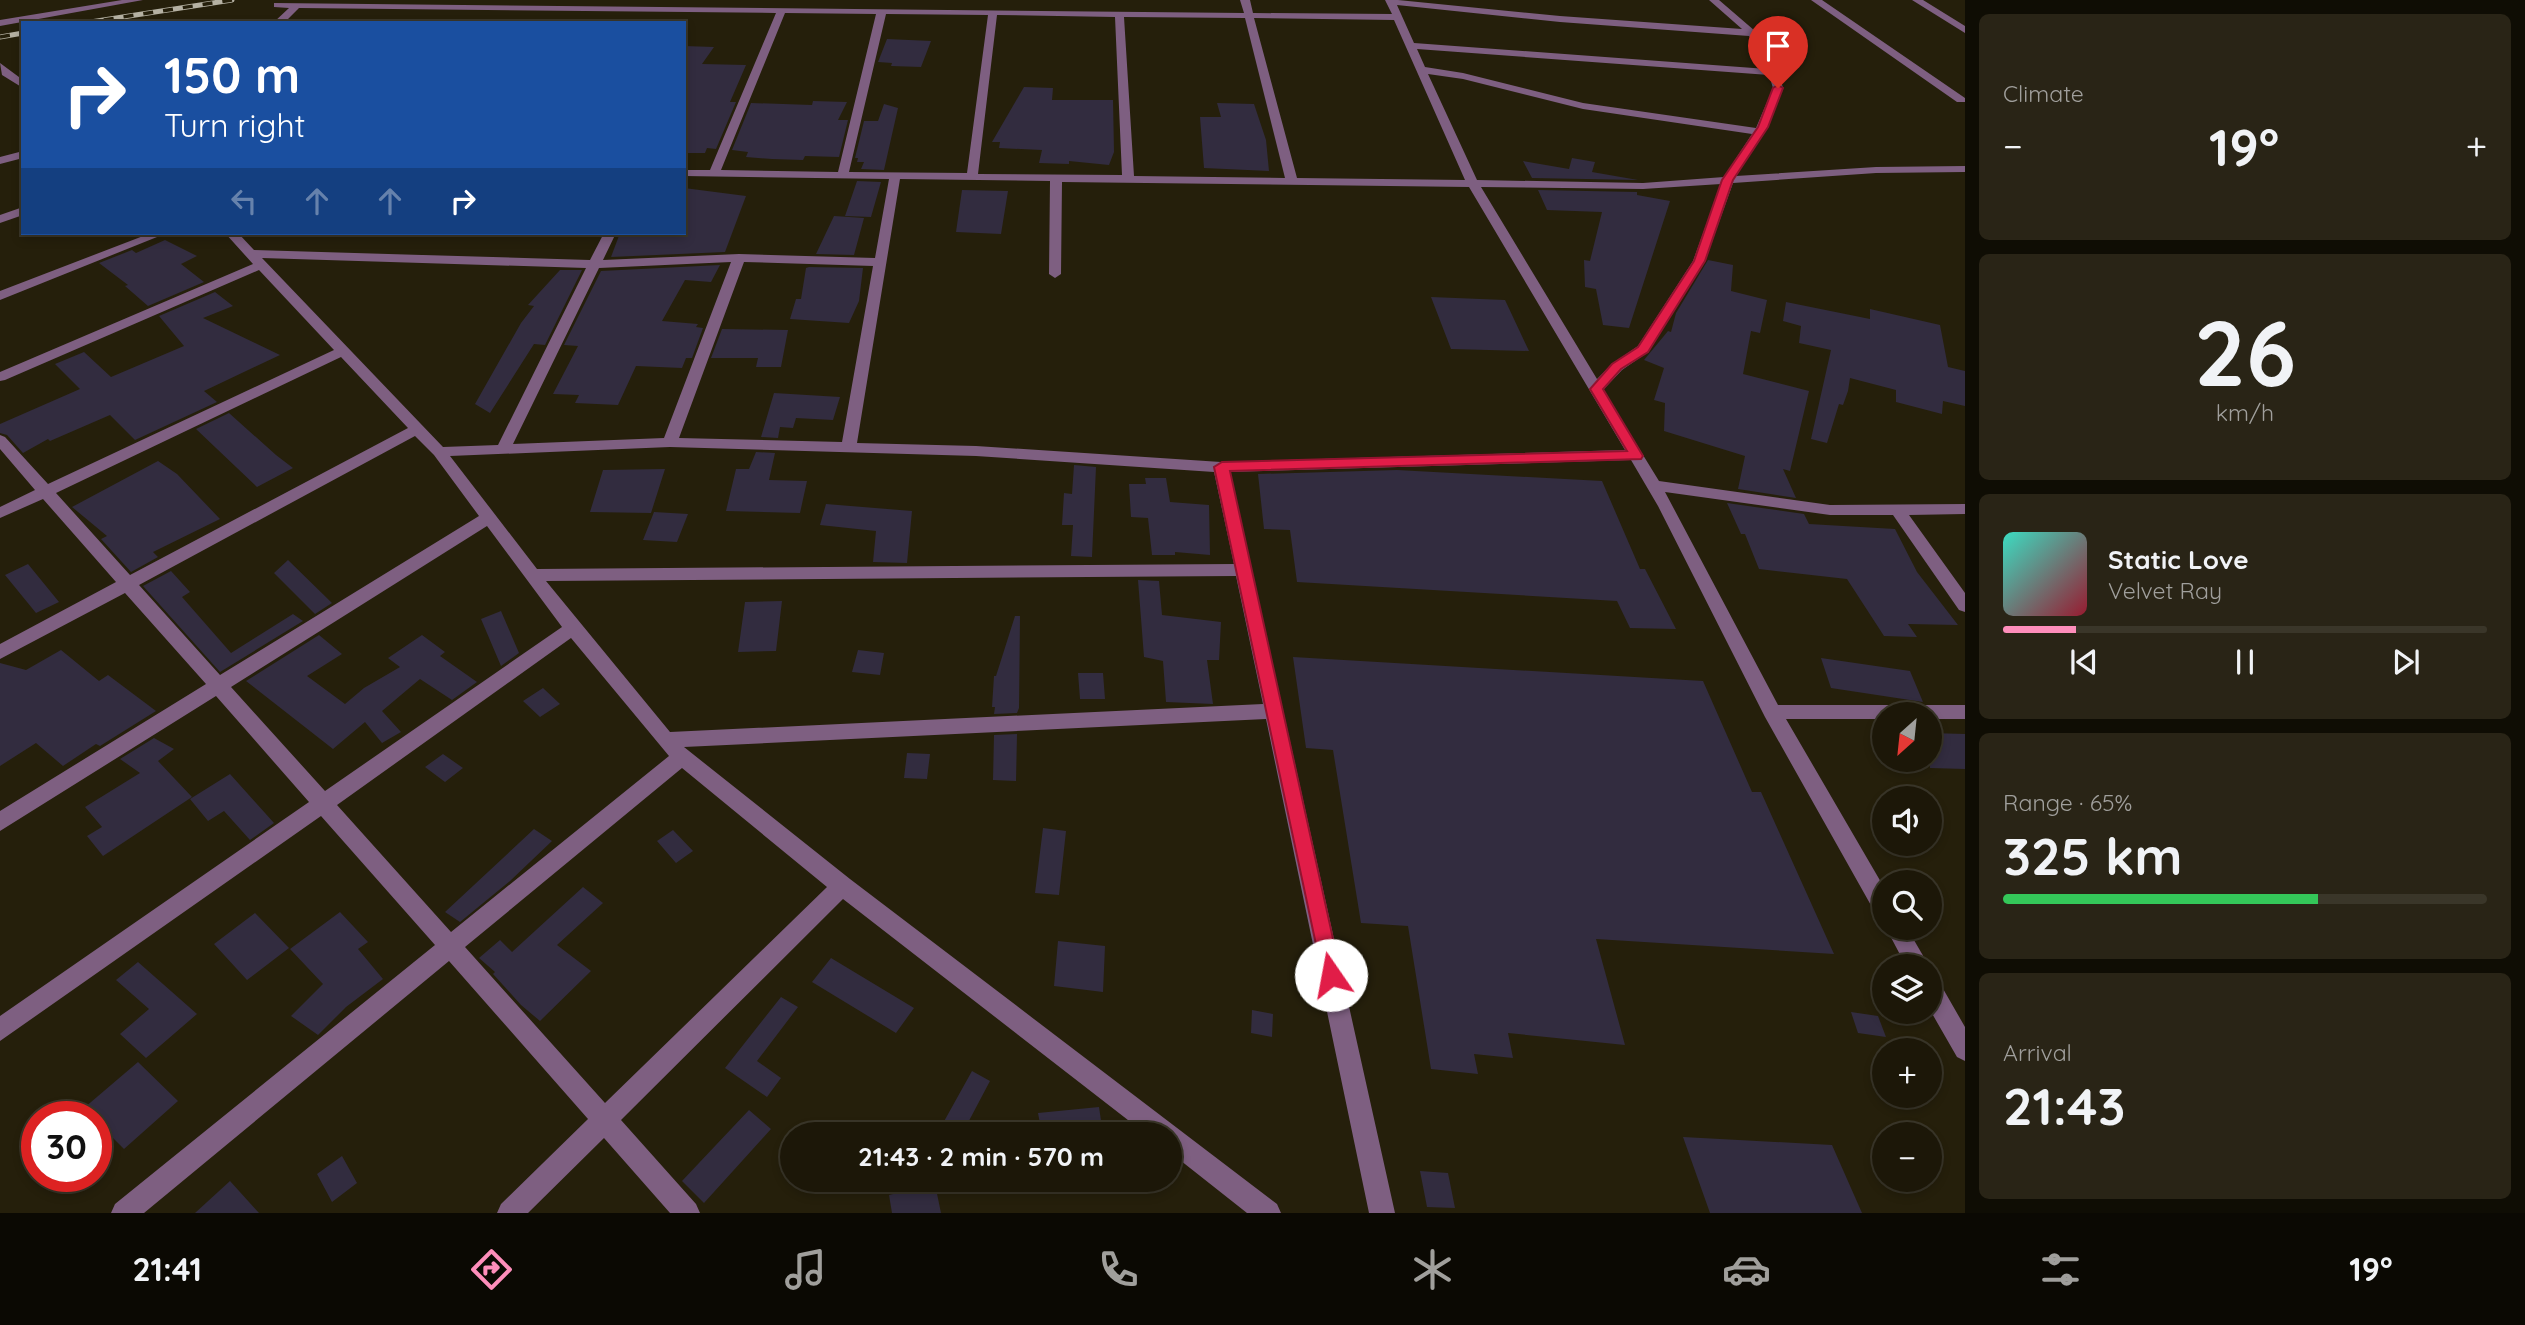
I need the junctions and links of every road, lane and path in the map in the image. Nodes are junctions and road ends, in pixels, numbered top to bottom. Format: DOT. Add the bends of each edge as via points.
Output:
graph roads {
  1 [pos="138,0"];
  2 [pos="1245,0"];
  3 [pos="1714,0"];
  4 [pos="1816,0"];
  5 [pos="1917,0"];
  6 [pos="277,5"];
  7 [pos="297,5"];
  8 [pos="843,5"];
  9 [pos="424,6"];
  10 [pos="1393,6"];
  11 [pos="548,8"];
  12 [pos="682,9"];
  13 [pos="782,10"];
  14 [pos="881,10"];
  15 [pos="993,11"];
  16 [pos="1119,14"];
  17 [pos="416,15"];
  18 [pos="1251,16"];
  19 [pos="280,21"];
  20 [pos="539,21"];
  21 [pos="675,21"];
  22 [pos="0,23"];
  23 [pos="1965,30"];
  24 [pos="1752,33"];
  25 [pos="1410,46"];
  26 [pos="0,66"];
  27 [pos="1422,71"];
  28 [pos="1773,72"];
  29 [pos="21,83"];
  30 [pos="1961,100"];
  31 [pos="1759,132"];
  32 [pos="21,154"];
  33 [pos="0,161"];
  34 [pos="1965,169"];
  35 [pos="686,173"];
  36 [pos="713,174"];
  37 [pos="843,175"];
  38 [pos="895,176"];
  39 [pos="972,177"];
  40 [pos="1056,178"];
  41 [pos="1128,179"];
  42 [pos="1727,180"];
  43 [pos="1292,181"];
  44 [pos="1473,184"];
  45 [pos="21,212"];
  46 [pos="0,219"];
  47 [pos="156,235"];
  48 [pos="233,235"];
  49 [pos="609,235"];
  50 [pos="739,258"];
  51 [pos="256,260"];
  52 [pos="880,262"];
  53 [pos="595,264"];
  54 [pos="1055,274"];
  55 [pos="0,296"];
  56 [pos="343,351"];
  57 [pos="0,377"];
  58 [pos="1596,389"];
  59 [pos="418,429"];
  60 [pos="0,440"];
  61 [pos="670,442"];
  62 [pos="849,447"];
  63 [pos="503,449"];
  64 [pos="439,452"];
  65 [pos="1636,456"];
  66 [pos="1222,467"];
  67 [pos="1654,485"];
  68 [pos="46,492"];
  69 [pos="1897,509"];
  70 [pos="1965,509"];
  71 [pos="0,513"];
  72 [pos="489,517"];
  73 [pos="1244,570"];
  74 [pos="533,575"];
  75 [pos="128,584"];
  76 [pos="1965,606"];
  77 [pos="573,628"];
  78 [pos="0,652"];
  79 [pos="219,686"];
  80 [pos="1274,711"];
  81 [pos="1772,712"];
  82 [pos="1965,712"];
  83 [pos="664,740"];
  84 [pos="682,757"];
  85 [pos="323,804"];
  86 [pos="0,822"];
  87 [pos="842,886"];
  88 [pos="1872,886"];
  89 [pos="450,947"];
  90 [pos="1942,1009"];
  91 [pos="0,1030"];
  92 [pos="1965,1049"];
  93 [pos="605,1120"];
  94 [pos="1150,1122"];
  95 [pos="1182,1147"];
  96 [pos="124,1213"];
  97 [pos="510,1213"];
  98 [pos="687,1213"];
  99 [pos="1268,1213"];
  100 [pos="1382,1213"];
  1 -- 22 [label="street"];
  2 -- 18 [label="street"];
  3 -- 24 [label="street"];
  4 -- 30 [label="street"];
  5 -- 23 [label="street"];
  6 -- 7 [label="street"];
  7 -- 9 [label="street"];
  7 -- 19 [label="street"];
  8 -- 13 [label="street"];
  8 -- 14 [label="street"];
  9 -- 11 [label="street"];
  9 -- 17 [label="street"];
  10 -- 18 [label="street"];
  10 -- 24 [label="street"];
  10 -- 25 [label="street"];
  11 -- 12 [label="street"];
  11 -- 20 [label="street"];
  12 -- 13 [label="street"];
  12 -- 21 [label="street"];
  13 -- 36 [label="street"];
  14 -- 15 [label="street"];
  14 -- 37 [label="street"];
  15 -- 16 [label="street"];
  15 -- 39 [label="street"];
  16 -- 18 [label="street"];
  16 -- 41 [label="street"];
  18 -- 43 [label="street"];
  24 -- 28 [label="street"];
  25 -- 27 [label="street"];
  25 -- 28 [label="street"];
  26 -- 29 [label="street"];
  27 -- 31 [label="street" via="1464,76 1583,106"];
  27 -- 44 [label="street"];
  28 -- 31 [label="street" via="1778,88"];
  31 -- 42 [label="street"];
  32 -- 33 [label="street"];
  34 -- 42 [label="street"];
  35 -- 36 [label="street"];
  36 -- 37 [label="street"];
  37 -- 38 [label="street"];
  38 -- 39 [label="street"];
  38 -- 52 [label="street"];
  39 -- 40 [label="street"];
  40 -- 41 [label="street"];
  40 -- 54 [label="street"];
  41 -- 43 [label="street"];
  42 -- 44 [label="street" via="1643,186"];
  42 -- 58 [label="street" via="1699,261 1643,349 1616,366"];
  43 -- 44 [label="street"];
  44 -- 58 [label="street"];
  45 -- 46 [label="street"];
  47 -- 55 [label="street"];
  48 -- 51 [label="street"];
  49 -- 53 [label="street"];
  50 -- 52 [label="street"];
  50 -- 53 [label="street"];
  50 -- 61 [label="street"];
  51 -- 53 [label="street"];
  51 -- 56 [label="street"];
  51 -- 57 [label="street"];
  52 -- 62 [label="street"];
  53 -- 63 [label="street"];
  56 -- 59 [label="street"];
  56 -- 68 [label="street"];
  58 -- 65 [label="street"];
  59 -- 64 [label="street"];
  59 -- 75 [label="street"];
  60 -- 68 [label="street"];
  61 -- 62 [label="street"];
  61 -- 63 [label="street"];
  62 -- 66 [label="street"];
  63 -- 64 [label="street"];
  64 -- 72 [label="street"];
  65 -- 66 [label="street"];
  65 -- 67 [label="street"];
  66 -- 73 [label="street"];
  67 -- 69 [label="street" via="1830,510"];
  67 -- 81 [label="street"];
  68 -- 71 [label="street"];
  68 -- 75 [label="street"];
  69 -- 70 [label="street"];
  69 -- 76 [label="street"];
  72 -- 74 [label="street"];
  72 -- 79 [label="street"];
  73 -- 74 [label="street"];
  73 -- 80 [label="street"];
  74 -- 77 [label="street"];
  75 -- 78 [label="street"];
  75 -- 79 [label="street"];
  77 -- 83 [label="street"];
  77 -- 85 [label="street"];
  79 -- 85 [label="street"];
  79 -- 86 [label="street"];
  80 -- 83 [label="street"];
  80 -- 100 [label="street"];
  81 -- 82 [label="street"];
  81 -- 88 [label="street"];
  83 -- 84 [label="street"];
  84 -- 87 [label="street"];
  84 -- 89 [label="street"];
  85 -- 89 [label="street"];
  85 -- 91 [label="street"];
  87 -- 93 [label="street"];
  87 -- 94 [label="street"];
  89 -- 93 [label="street"];
  89 -- 96 [label="street"];
  90 -- 92 [label="street"];
  93 -- 97 [label="street"];
  93 -- 98 [label="street"];
  95 -- 99 [label="street"];
}
